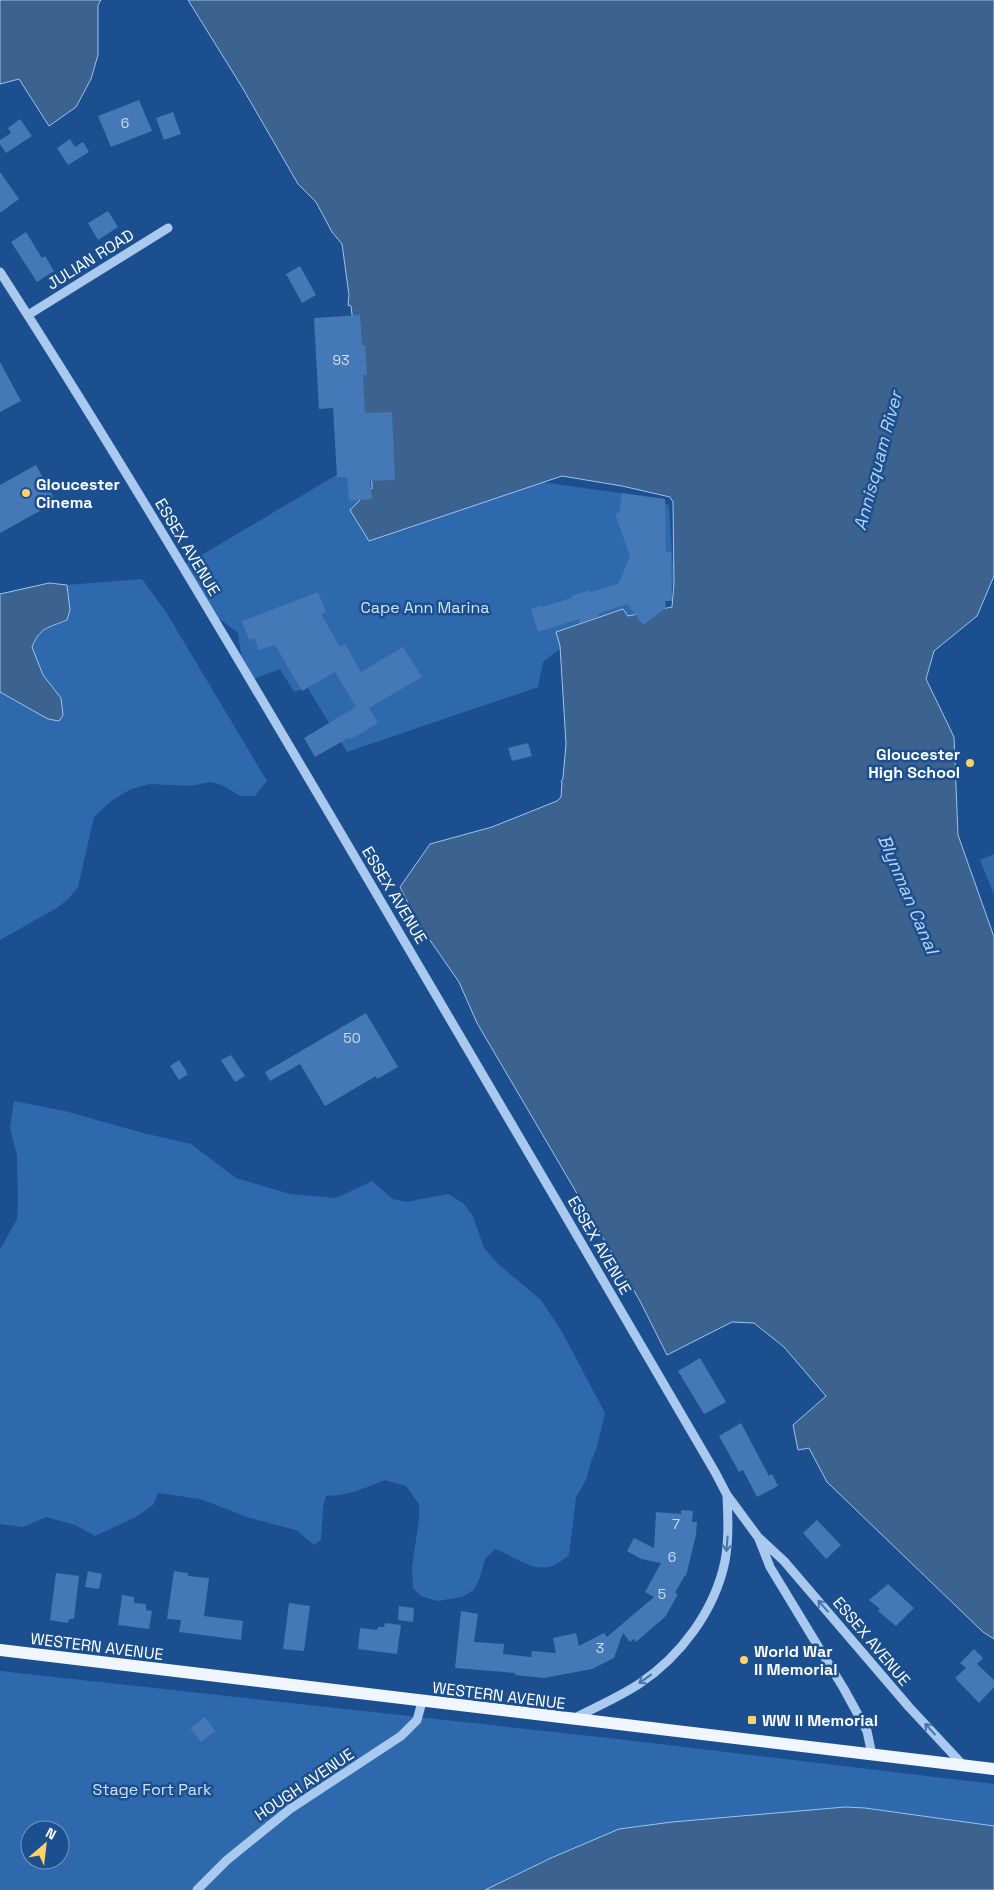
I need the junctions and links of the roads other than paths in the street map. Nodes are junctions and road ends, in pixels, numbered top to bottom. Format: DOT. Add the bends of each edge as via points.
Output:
graph roads {
  1 [pos="168,228"];
  2 [pos="0,272"];
  3 [pos="28,315"];
  4 [pos="727,1495"];
  5 [pos="758,1537"];
  6 [pos="0,1650"];
  7 [pos="422,1702"];
  8 [pos="572,1720"];
  9 [pos="872,1755"];
  10 [pos="963,1765"];
  11 [pos="994,1769"];
  12 [pos="198,1890"];
  1 -- 3 [label="street, JULIAN ROAD"];
  2 -- 3 [label="street, ESSEX AVENUE"];
  3 -- 4 [label="street, ESSEX AVENUE" via="262,700"];
  4 -- 5 [label="street, ESSEX AVENUE"];
  4 -- 8 [label="street, one-way" via="725,1560 714,1595 698,1624 681,1647 657,1670"];
  5 -- 9 [label="street, ESSEX AVENUE" via="770,1567 867,1731"];
  10 -- 5 [label="street, ESSEX AVENUE, one-way" via="784,1561"];
  6 -- 7 [label="main road, WESTERN AVENUE"];
  7 -- 8 [label="main road, WESTERN AVENUE"];
  7 -- 12 [label="street, HOUGH AVENUE" via="417,1720 401,1736 290,1809 227,1860"];
  8 -- 9 [label="main road, WESTERN AVENUE"];
  9 -- 10 [label="main road, WESTERN AVENUE"];
  10 -- 11 [label="main road, WESTERN AVENUE"];
}
